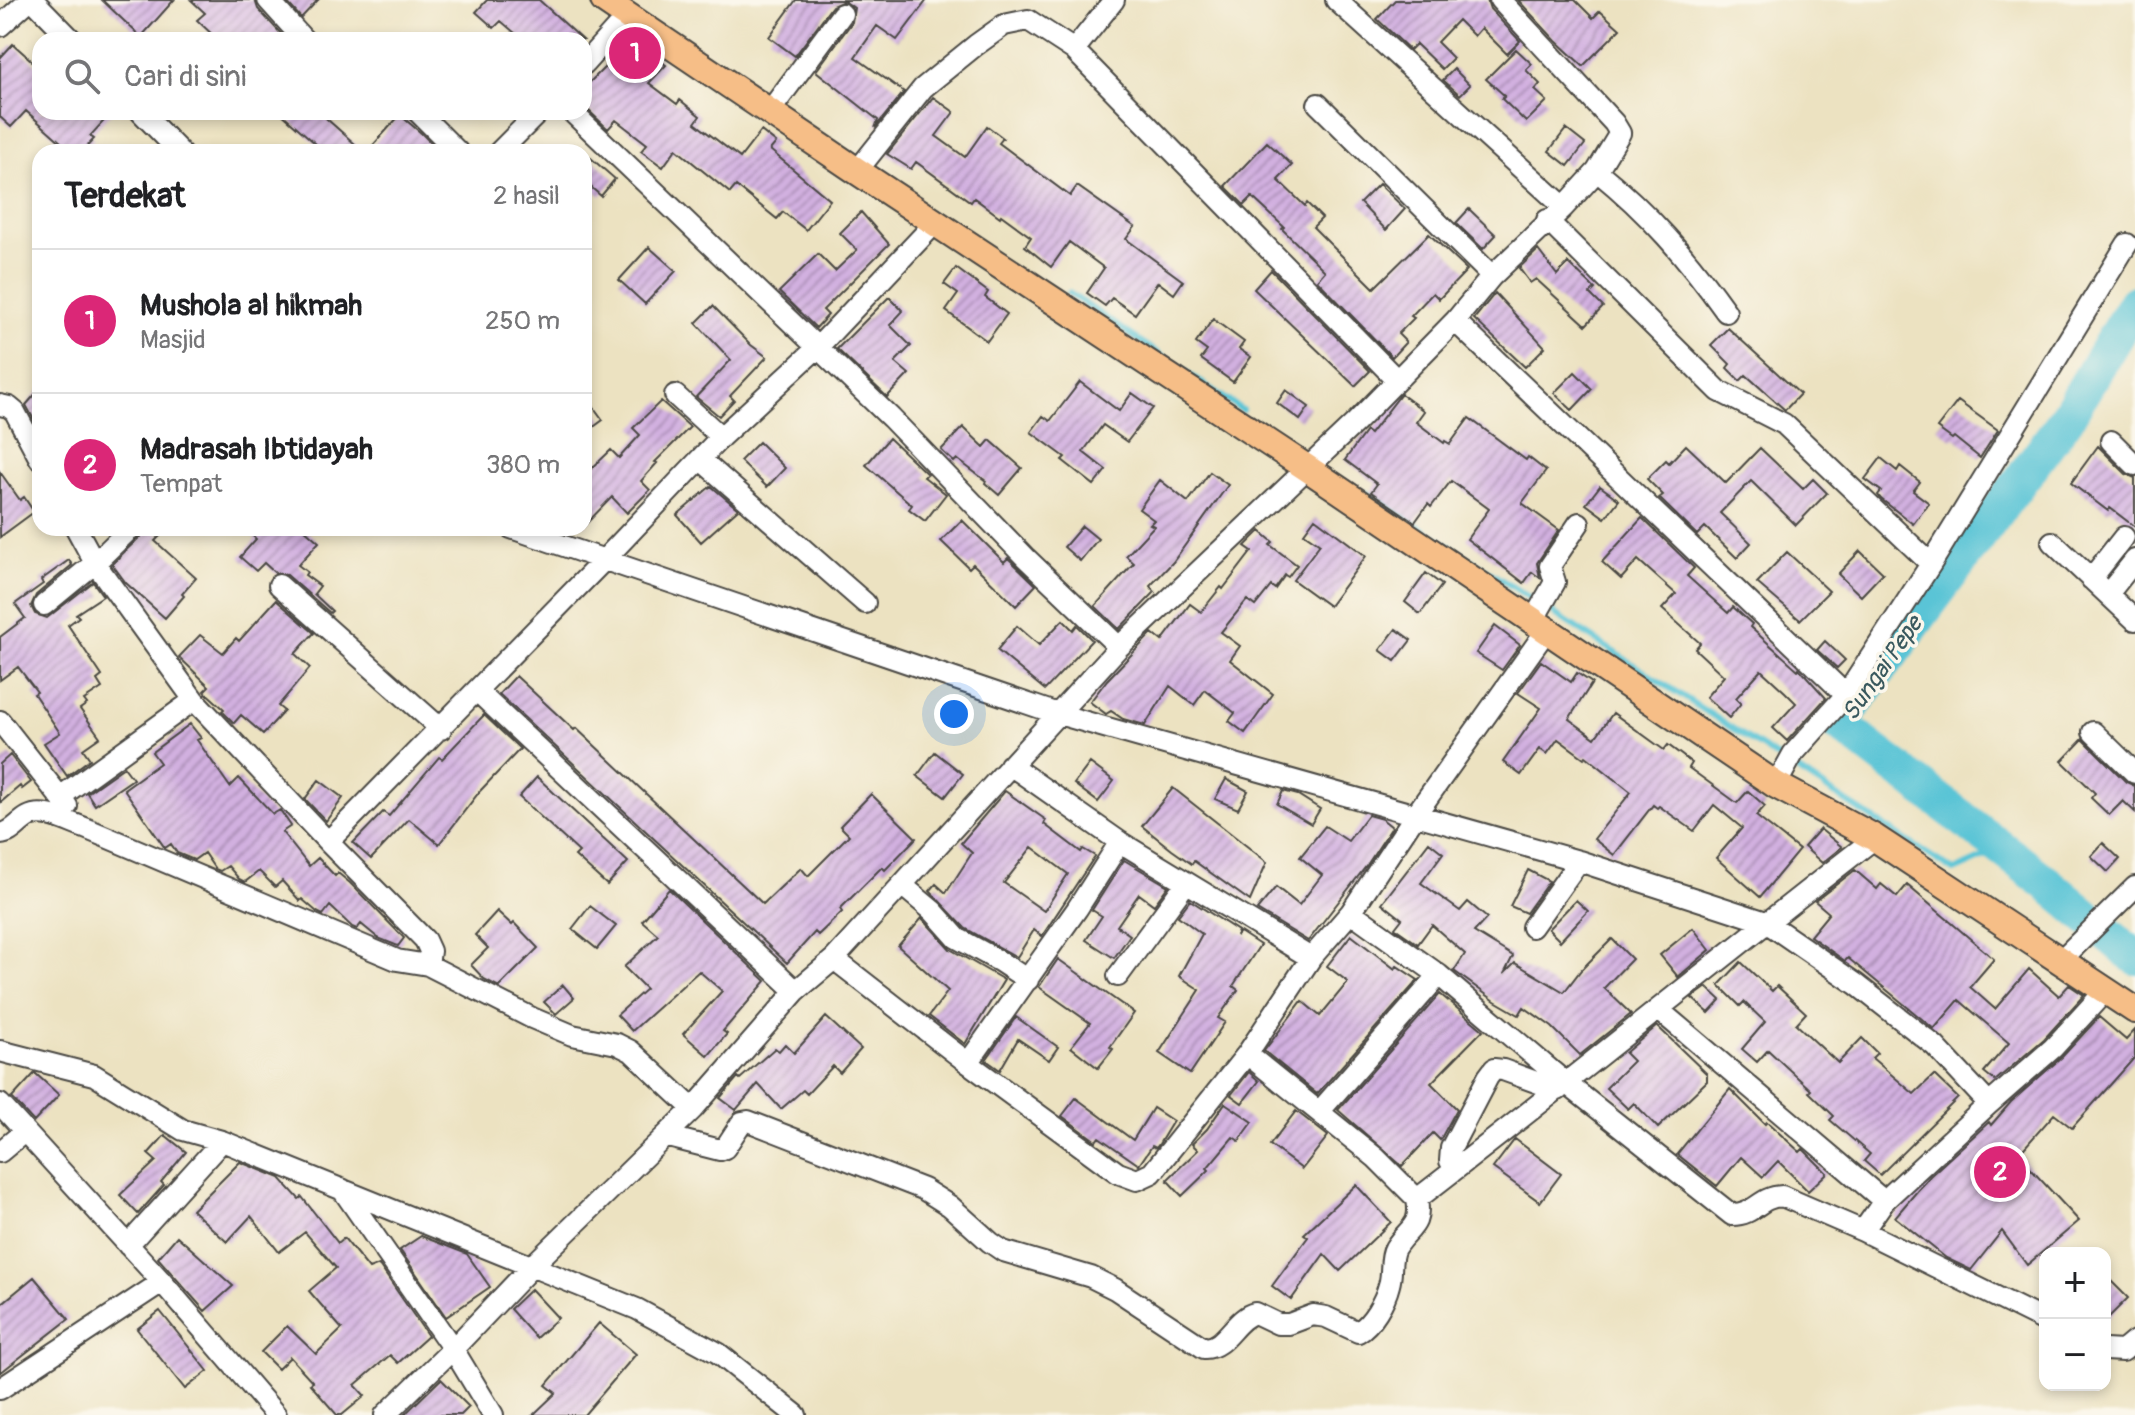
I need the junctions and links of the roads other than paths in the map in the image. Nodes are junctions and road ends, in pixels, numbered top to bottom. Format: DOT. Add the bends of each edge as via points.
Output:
graph roads {
  1 [pos="31,0"];
  2 [pos="268,0"];
  3 [pos="604,0"];
  4 [pos="1114,0"];
  5 [pos="1336,0"];
  6 [pos="1500,0"];
  7 [pos="842,14"];
  8 [pos="628,15"];
  9 [pos="0,26"];
  10 [pos="64,32"];
  11 [pos="297,32"];
  12 [pos="1074,50"];
  13 [pos="592,55"];
  14 [pos="1318,104"];
  15 [pos="770,111"];
  16 [pos="149,120"];
  17 [pos="426,120"];
  18 [pos="531,120"];
  19 [pos="580,120"];
  20 [pos="172,144"];
  21 [pos="450,144"];
  22 [pos="507,144"];
  23 [pos="857,171"];
  24 [pos="1597,171"];
  25 [pos="1564,207"];
  26 [pos="1547,220"];
  27 [pos="936,222"];
  28 [pos="2127,244"];
  29 [pos="1492,276"];
  30 [pos="1726,312"];
  31 [pos="1455,321"];
  32 [pos="817,348"];
  33 [pos="1396,379"];
  34 [pos="675,395"];
  35 [pos="0,405"];
  36 [pos="721,437"];
  37 [pos="2111,441"];
  38 [pos="32,444"];
  39 [pos="700,459"];
  40 [pos="2135,465"];
  41 [pos="1307,468"];
  42 [pos="1579,523"];
  43 [pos="80,536"];
  44 [pos="123,536"];
  45 [pos="534,536"];
  46 [pos="2124,537"];
  47 [pos="2052,542"];
  48 [pos="604,560"];
  49 [pos="2135,560"];
  50 [pos="95,563"];
  51 [pos="1931,564"];
  52 [pos="2091,579"];
  53 [pos="279,585"];
  54 [pos="2108,594"];
  55 [pos="865,603"];
  56 [pos="44,605"];
  57 [pos="1542,614"];
  58 [pos="2135,620"];
  59 [pos="1119,647"];
  60 [pos="477,691"];
  61 [pos="1846,695"];
  62 [pos="194,700"];
  63 [pos="1058,714"];
  64 [pos="0,721"];
  65 [pos="441,729"];
  66 [pos="2093,732"];
  67 [pos="1010,765"];
  68 [pos="2135,773"];
  69 [pos="1777,781"];
  70 [pos="60,797"];
  71 [pos="1416,814"];
  72 [pos="85,828"];
  73 [pos="0,834"];
  74 [pos="1875,838"];
  75 [pos="328,842"];
  76 [pos="1120,842"];
  77 [pos="1579,861"];
  78 [pos="1186,883"];
  79 [pos="903,886"];
  80 [pos="2135,887"];
  81 [pos="2112,910"];
  82 [pos="1351,912"];
  83 [pos="2135,918"];
  84 [pos="1766,922"];
  85 [pos="1532,927"];
  86 [pos="2070,951"];
  87 [pos="1311,958"];
  88 [pos="834,959"];
  89 [pos="428,965"];
  90 [pos="1439,975"];
  91 [pos="1118,976"];
  92 [pos="1028,980"];
  93 [pos="2106,990"];
  94 [pos="796,991"];
  95 [pos="1659,1010"];
  96 [pos="2135,1010"];
  97 [pos="0,1051"];
  98 [pos="1247,1054"];
  99 [pos="968,1063"];
  100 [pos="1563,1087"];
  101 [pos="0,1104"];
  102 [pos="1989,1104"];
  103 [pos="693,1109"];
  104 [pos="1319,1112"];
  105 [pos="24,1132"];
  106 [pos="665,1136"];
  107 [pos="222,1141"];
  108 [pos="0,1152"];
  109 [pos="1456,1169"];
  110 [pos="342,1189"];
  111 [pos="1417,1199"];
  112 [pos="1884,1201"];
  113 [pos="1863,1231"];
  114 [pos="128,1245"];
  115 [pos="533,1265"];
  116 [pos="162,1282"];
  117 [pos="2041,1319"];
  118 [pos="2135,1341"];
  119 [pos="453,1349"];
  120 [pos="2111,1350"];
  121 [pos="0,1389"];
  122 [pos="793,1414"];
  123 [pos="276,1415"];
  124 [pos="385,1415"];
  125 [pos="493,1415"];
  1 -- 9 [label="street"];
  1 -- 10 [label="street"];
  2 -- 11 [label="street"];
  3 -- 8 [label="main road"];
  4 -- 12 [label="street"];
  5 -- 25 [label="street"];
  6 -- 24 [label="street" via="1620,133"];
  7 -- 15 [label="street"];
  8 -- 13 [label="street"];
  8 -- 15 [label="main road"];
  12 -- 23 [label="street" via="1028,20 1004,25 923,88"];
  12 -- 33 [label="street"];
  14 -- 29 [label="street"];
  15 -- 23 [label="main road"];
  16 -- 20 [label="street"];
  17 -- 21 [label="street"];
  18 -- 22 [label="street"];
  19 -- 32 [label="street"];
  23 -- 27 [label="main road"];
  24 -- 25 [label="street"];
  24 -- 30 [label="street" via="1667,235"];
  25 -- 26 [label="street"];
  26 -- 29 [label="street"];
  26 -- 51 [label="street" via="1719,391 1784,424"];
  27 -- 32 [label="street"];
  27 -- 41 [label="main road"];
  28 -- 51 [label="street"];
  29 -- 31 [label="street"];
  31 -- 33 [label="street"];
  31 -- 61 [label="street"];
  32 -- 36 [label="street"];
  32 -- 59 [label="street"];
  33 -- 41 [label="street"];
  34 -- 36 [label="street"];
  35 -- 38 [label="street" via="15,412"];
  36 -- 39 [label="street"];
  37 -- 40 [label="street"];
  39 -- 48 [label="street"];
  39 -- 55 [label="street"];
  41 -- 57 [label="main road"];
  41 -- 59 [label="street"];
  42 -- 57 [label="street" via="1550,566 1555,582"];
  43 -- 50 [label="street"];
  44 -- 50 [label="street"];
  45 -- 48 [label="street"];
  46 -- 52 [label="street"];
  47 -- 52 [label="street"];
  48 -- 60 [label="street"];
  48 -- 63 [label="street"];
  49 -- 54 [label="street"];
  50 -- 56 [label="street"];
  50 -- 62 [label="street"];
  51 -- 61 [label="street"];
  52 -- 54 [label="street"];
  53 -- 65 [label="street"];
  54 -- 58 [label="street"];
  57 -- 69 [label="main road"];
  57 -- 71 [label="street"];
  59 -- 63 [label="street"];
  60 -- 65 [label="street"];
  60 -- 94 [label="street"];
  61 -- 69 [label="street" via="1793,754"];
  62 -- 70 [label="street"];
  62 -- 75 [label="street"];
  63 -- 67 [label="street"];
  63 -- 71 [label="street"];
  64 -- 70 [label="street"];
  65 -- 75 [label="street"];
  66 -- 68 [label="street"];
  67 -- 76 [label="street"];
  67 -- 79 [label="street"];
  69 -- 74 [label="main road"];
  70 -- 72 [label="street"];
  71 -- 77 [label="street"];
  71 -- 82 [label="street"];
  72 -- 73 [label="street" via="40,814"];
  72 -- 89 [label="street" via="397,960"];
  74 -- 84 [label="street"];
  74 -- 86 [label="main road"];
  75 -- 89 [label="street" via="425,940"];
  76 -- 78 [label="street"];
  76 -- 92 [label="street"];
  77 -- 84 [label="street"];
  77 -- 85 [label="street"];
  78 -- 87 [label="street"];
  78 -- 91 [label="street"];
  79 -- 88 [label="street"];
  79 -- 92 [label="street" via="957,938"];
  80 -- 81 [label="street"];
  81 -- 83 [label="street"];
  81 -- 86 [label="street"];
  82 -- 87 [label="street"];
  82 -- 90 [label="street"];
  84 -- 95 [label="street"];
  84 -- 102 [label="street" via="1935,1046"];
  86 -- 93 [label="main road"];
  87 -- 98 [label="street"];
  88 -- 94 [label="street"];
  88 -- 99 [label="street"];
  89 -- 103 [label="street" via="572,1035 631,1051"];
  90 -- 100 [label="street"];
  90 -- 104 [label="street"];
  92 -- 99 [label="street"];
  93 -- 96 [label="main road"];
  93 -- 102 [label="street" via="2053,1048"];
  94 -- 103 [label="street"];
  95 -- 100 [label="street"];
  95 -- 112 [label="street"];
  97 -- 107 [label="street" via="94,1075 183,1130"];
  98 -- 99 [label="street" via="1152,1173 1137,1180 1118,1173"];
  98 -- 104 [label="street"];
  100 -- 109 [label="street"];
  100 -- 109 [label="street" via="1494,1069 1451,1148"];
  100 -- 113 [label="street" via="1732,1215 1744,1215 1769,1196 1782,1196"];
  101 -- 105 [label="street"];
  102 -- 112 [label="street"];
  103 -- 106 [label="street"];
  104 -- 111 [label="street"];
  105 -- 108 [label="street"];
  105 -- 114 [label="street"];
  106 -- 111 [label="street" via="720,1150 748,1121 923,1189 1003,1251 1091,1277 1209,1349 1244,1316 1255,1313 1278,1324 1313,1315 1362,1330 1389,1286 1396,1247 1414,1228"];
  106 -- 115 [label="street"];
  107 -- 110 [label="street"];
  107 -- 114 [label="street"];
  109 -- 111 [label="street"];
  110 -- 115 [label="street"];
  110 -- 119 [label="street"];
  112 -- 113 [label="street"];
  113 -- 117 [label="street"];
  114 -- 116 [label="street"];
  115 -- 119 [label="street"];
  115 -- 122 [label="street" via="637,1309 718,1353"];
  116 -- 121 [label="street"];
  116 -- 123 [label="street"];
  118 -- 120 [label="street" via="2123,1351"];
  119 -- 124 [label="street"];
  119 -- 125 [label="street"];
}
